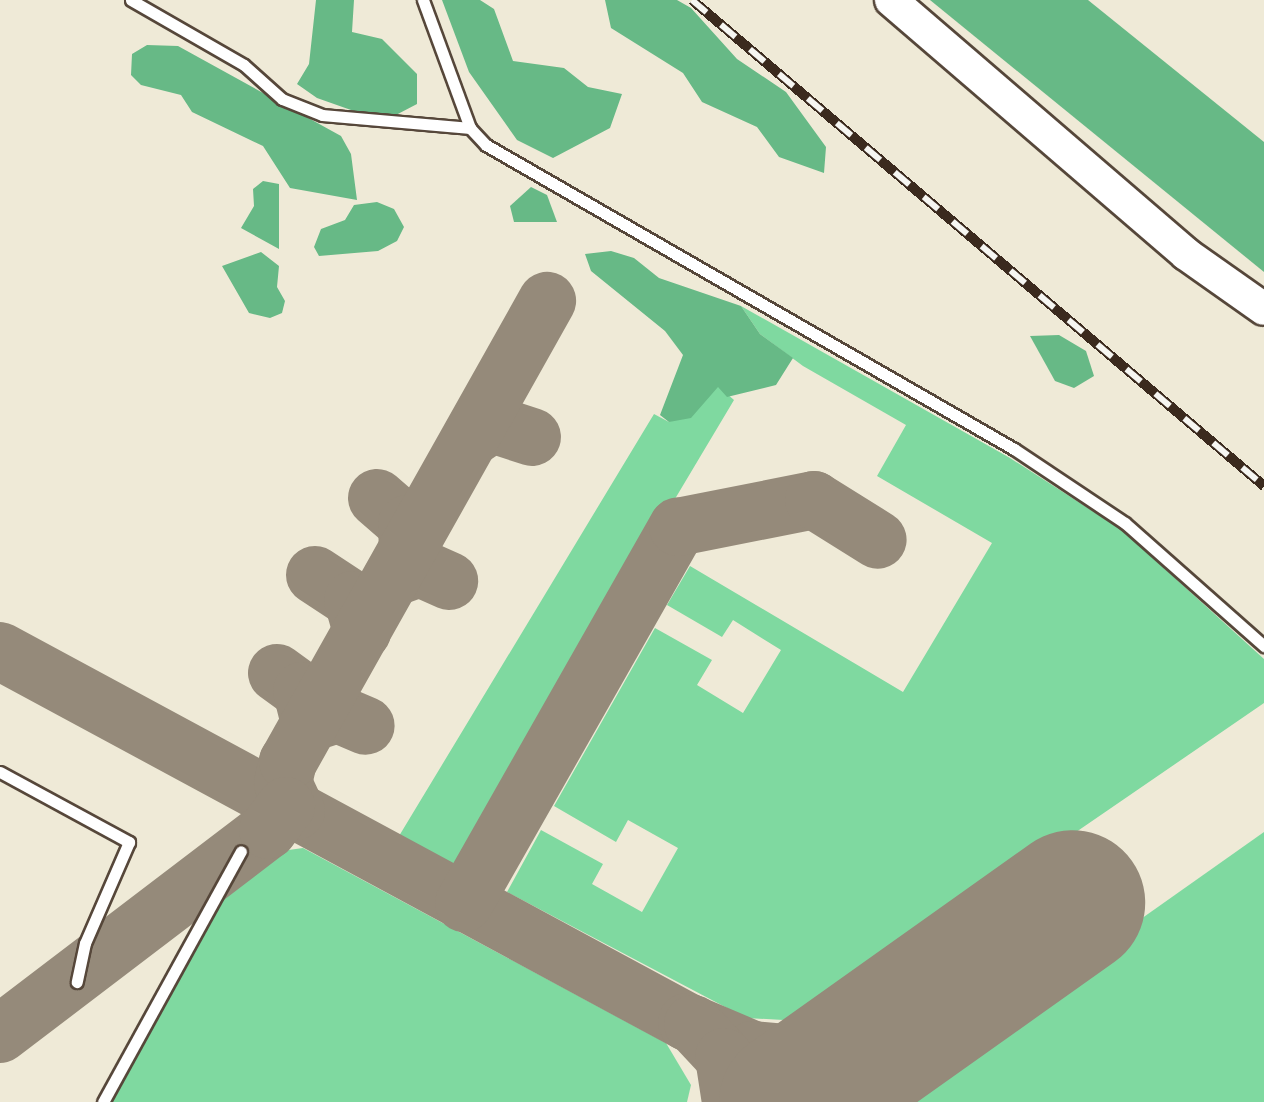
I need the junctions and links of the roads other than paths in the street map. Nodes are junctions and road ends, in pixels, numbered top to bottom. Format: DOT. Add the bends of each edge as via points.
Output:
graph roads {
  1 [pos="131,0"];
  2 [pos="423,0"];
  3 [pos="891,0"];
  4 [pos="470,128"];
  5 [pos="1264,308"];
  6 [pos="1264,646"];
  7 [pos="0,772"];
  8 [pos="241,851"];
  9 [pos="77,982"];
  10 [pos="103,1102"];
  1 -- 4 [label="lane" via="244,65 282,99 322,115"];
  2 -- 4 [label="lane"];
  3 -- 5 [label="main road" via="1186,254"];
  4 -- 6 [label="lane" via="486,144 1014,449 1125,523"];
  7 -- 9 [label="lane" via="129,842 85,942"];
  8 -- 10 [label="lane"];
}
